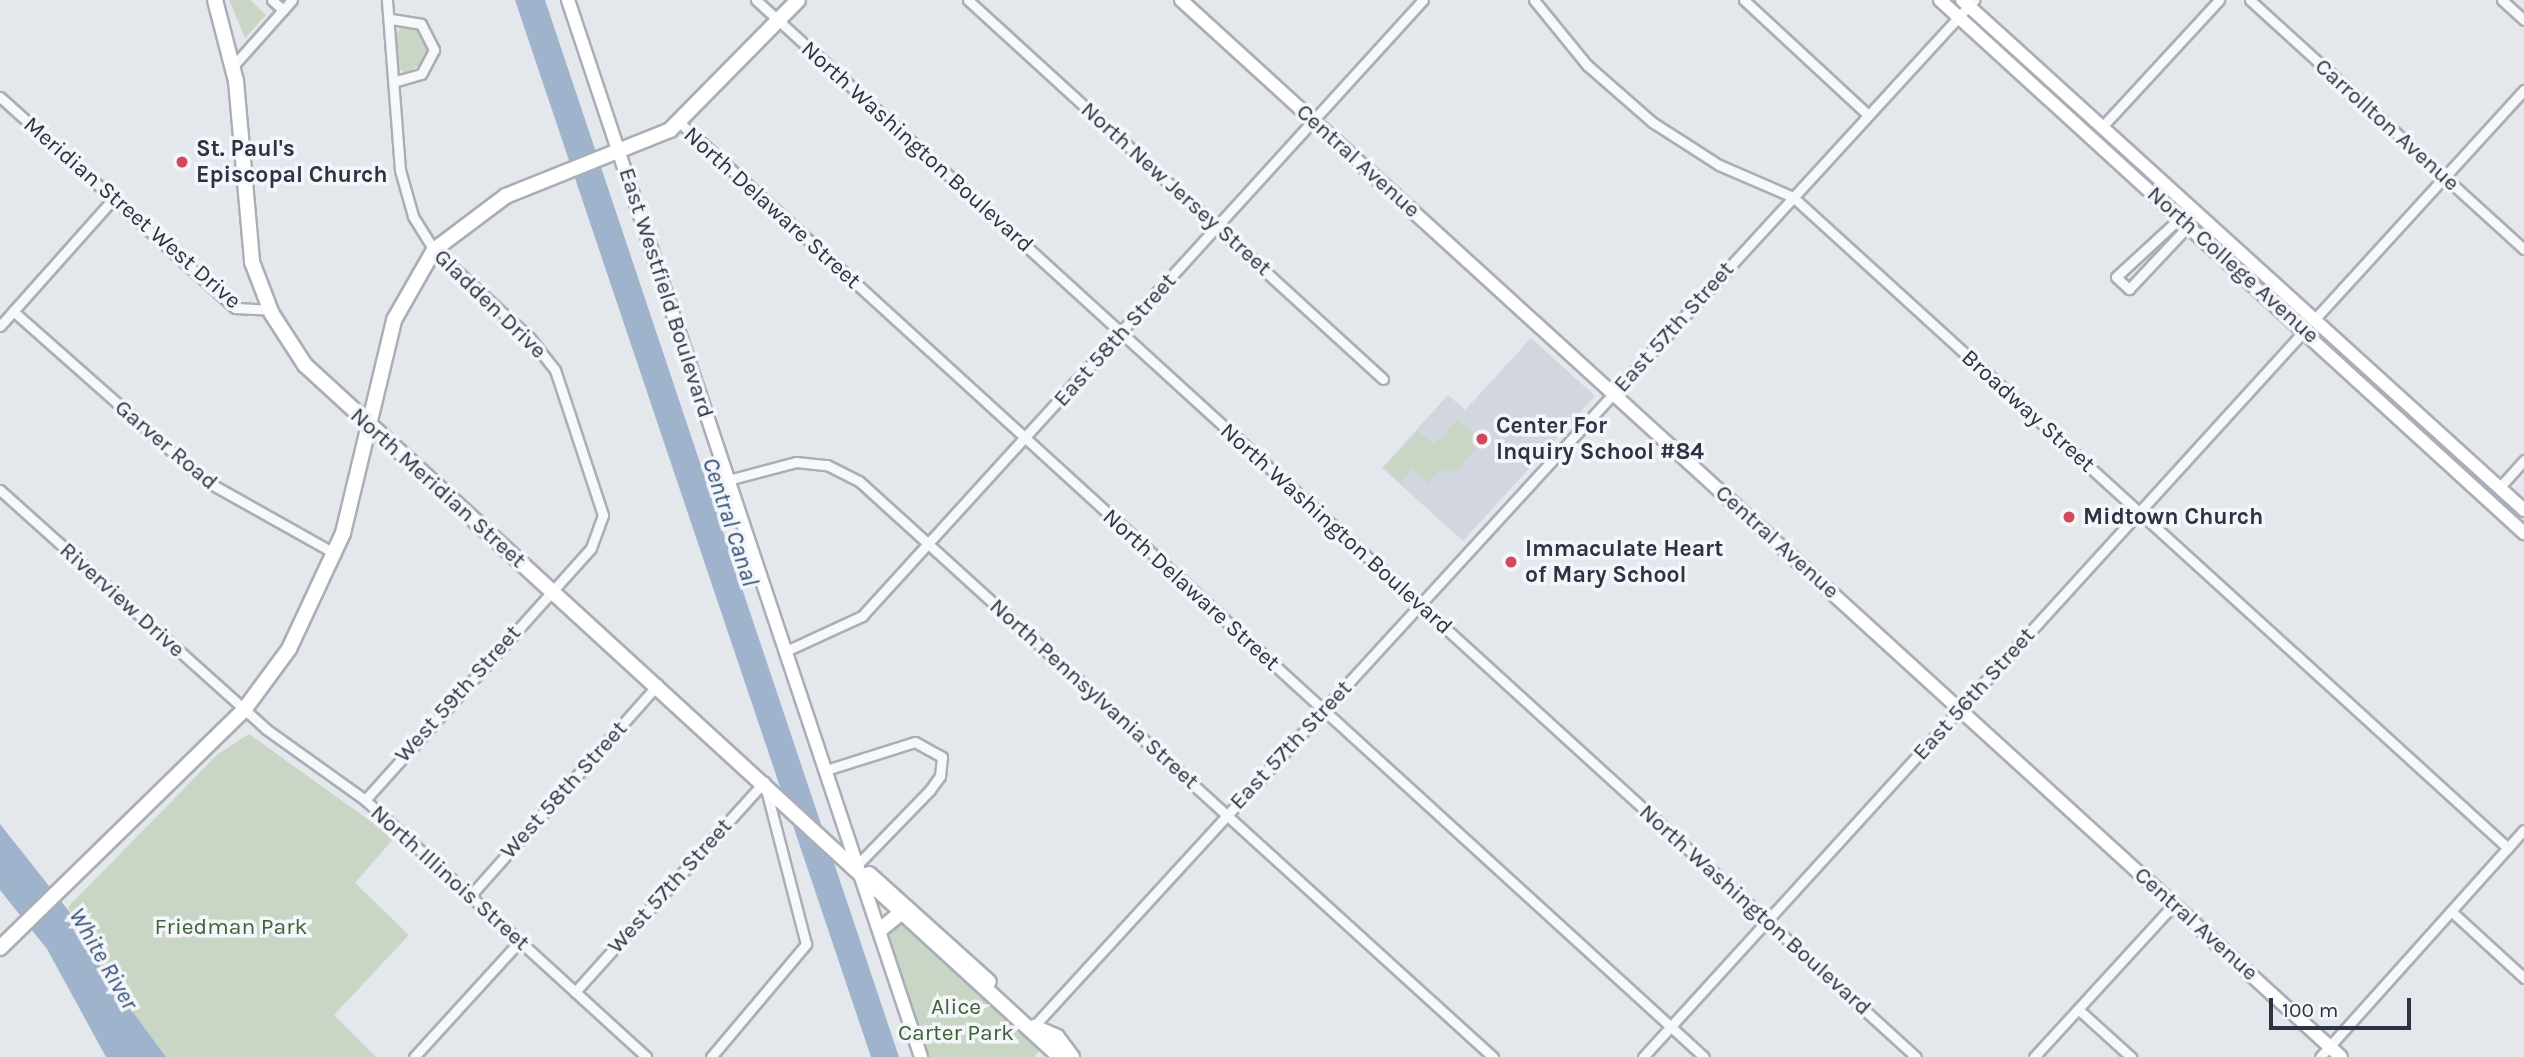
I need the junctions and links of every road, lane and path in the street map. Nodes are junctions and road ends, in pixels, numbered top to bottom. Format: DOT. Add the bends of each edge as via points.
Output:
graph roads {
  1 [pos="215,0"];
  2 [pos="272,0"];
  3 [pos="292,0"];
  4 [pos="387,0"];
  5 [pos="568,0"];
  6 [pos="756,0"];
  7 [pos="798,0"];
  8 [pos="968,0"];
  9 [pos="1181,0"];
  10 [pos="1423,0"];
  11 [pos="1534,0"];
  12 [pos="1744,0"];
  13 [pos="1940,0"];
  14 [pos="2219,0"];
  15 [pos="2250,0"];
  16 [pos="2502,0"];
  17 [pos="1968,2"];
  18 [pos="283,10"];
  19 [pos="775,17"];
  20 [pos="1958,17"];
  21 [pos="391,19"];
  22 [pos="2524,20"];
  23 [pos="234,65"];
  24 [pos="396,81"];
  25 [pos="2524,90"];
  26 [pos="0,97"];
  27 [pos="1868,115"];
  28 [pos="1314,121"];
  29 [pos="679,122"];
  30 [pos="2101,128"];
  31 [pos="621,155"];
  32 [pos="2444,177"];
  33 [pos="1793,197"];
  34 [pos="113,199"];
  35 [pos="2185,221"];
  36 [pos="1218,227"];
  37 [pos="2524,249"];
  38 [pos="434,250"];
  39 [pos="270,310"];
  40 [pos="13,311"];
  41 [pos="0,326"];
  42 [pos="2309,326"];
  43 [pos="1121,333"];
  44 [pos="1383,379"];
  45 [pos="1614,393"];
  46 [pos="369,428"];
  47 [pos="1025,439"];
  48 [pos="2524,460"];
  49 [pos="728,480"];
  50 [pos="2499,488"];
  51 [pos="0,490"];
  52 [pos="2524,510"];
  53 [pos="2138,512"];
  54 [pos="2524,533"];
  55 [pos="929,544"];
  56 [pos="336,554"];
  57 [pos="552,589"];
  58 [pos="1419,605"];
  59 [pos="786,651"];
  60 [pos="659,684"];
  61 [pos="1960,709"];
  62 [pos="244,710"];
  63 [pos="1323,710"];
  64 [pos="826,770"];
  65 [pos="765,780"];
  66 [pos="365,800"];
  67 [pos="1227,815"];
  68 [pos="2524,830"];
  69 [pos="2508,848"];
  70 [pos="857,865"];
  71 [pos="470,895"];
  72 [pos="2174,904"];
  73 [pos="2451,911"];
  74 [pos="901,913"];
  75 [pos="1766,921"];
  76 [pos="881,929"];
  77 [pos="520,941"];
  78 [pos="0,948"];
  79 [pos="2524,978"];
  80 [pos="575,992"];
  81 [pos="996,992"];
  82 [pos="2078,1009"];
  83 [pos="1034,1026"];
  84 [pos="1671,1027"];
  85 [pos="2329,1046"];
  86 [pos="414,1057"];
  87 [pos="646,1057"];
  88 [pos="711,1057"];
  89 [pos="921,1057"];
  90 [pos="1060,1057"];
  91 [pos="1072,1057"];
  92 [pos="1493,1057"];
  93 [pos="1643,1057"];
  94 [pos="1704,1057"];
  95 [pos="1916,1057"];
  96 [pos="2034,1057"];
  97 [pos="2131,1057"];
  98 [pos="2319,1057"];
  99 [pos="2342,1057"];
  1 -- 23 [label="main road, North Meridian Street"];
  2 -- 18 [label="street"];
  3 -- 18 [label="street"];
  4 -- 21 [label="street, Gladden Drive"];
  5 -- 31 [label="main road, East Westfield Boulevard"];
  6 -- 19 [label="street, North Washington Boulevard"];
  7 -- 19 [label="main road"];
  8 -- 36 [label="street, North New Jersey Street"];
  9 -- 28 [label="main road, Central Avenue"];
  10 -- 28 [label="street, East 58th Street"];
  11 -- 33 [label="street, Broadway Street" via="1587,65 1652,122 1719,165"];
  12 -- 27 [label="street"];
  13 -- 20 [label="main road, North College Avenue"];
  14 -- 30 [label="street"];
  15 -- 32 [label="street, Carrollton Avenue"];
  16 -- 22 [label="street"];
  17 -- 20 [label="street, East 57th Street"];
  17 -- 30 [label="main road, North College Avenue"];
  18 -- 23 [label="street"];
  19 -- 29 [label="main road"];
  19 -- 43 [label="street, North Washington Boulevard"];
  20 -- 27 [label="street, East 57th Street"];
  20 -- 35 [label="main road, North College Avenue"];
  21 -- 24 [label="street, Gladden Drive"];
  21 -- 24 [label="street" via="421,24 434,50 421,74"];
  23 -- 39 [label="main road, North Meridian Street" via="247,238"];
  24 -- 38 [label="street, Gladden Drive" via="404,192"];
  25 -- 32 [label="street, East 56th Street"];
  26 -- 34 [label="street, Meridian Street West Drive"];
  27 -- 33 [label="street, East 57th Street"];
  28 -- 36 [label="street, East 58th Street"];
  28 -- 45 [label="main road, Central Avenue"];
  29 -- 31 [label="main road"];
  29 -- 47 [label="street, North Delaware Street"];
  30 -- 42 [label="main road, North College Avenue"];
  31 -- 38 [label="main road" via="488,205"];
  31 -- 49 [label="main road, East Westfield Boulevard"];
  32 -- 37 [label="street, Carrollton Avenue"];
  32 -- 42 [label="street, East 56th Street"];
  33 -- 45 [label="street, East 57th Street"];
  33 -- 53 [label="street, Broadway Street"];
  34 -- 39 [label="street, Meridian Street West Drive" via="238,309"];
  34 -- 40 [label="street"];
  35 -- 35 [label="street" via="2173,242 2129,289 2116,277 2154,236"];
  35 -- 42 [label="main road, North College Avenue"];
  36 -- 43 [label="street, East 58th Street"];
  36 -- 44 [label="street, North New Jersey Street"];
  38 -- 46 [label="main road" via="394,320"];
  38 -- 57 [label="street, Gladden Drive" via="537,344 568,399 602,498 603,520 591,548"];
  39 -- 46 [label="main road, North Meridian Street" via="305,365"];
  40 -- 41 [label="street"];
  40 -- 56 [label="street, Garver Road" via="204,480"];
  42 -- 50 [label="main road, North College Avenue"];
  42 -- 53 [label="street, East 56th Street"];
  42 -- 54 [label="main road, North College Avenue"];
  43 -- 47 [label="street, East 58th Street"];
  43 -- 58 [label="street, North Washington Boulevard"];
  45 -- 58 [label="street, East 57th Street"];
  45 -- 61 [label="main road, Central Avenue"];
  46 -- 56 [label="main road"];
  46 -- 57 [label="main road, North Meridian Street"];
  47 -- 55 [label="street, East 58th Street"];
  47 -- 63 [label="street, North Delaware Street"];
  48 -- 50 [label="street"];
  49 -- 55 [label="street, North Pennsylvania Street" via="787,463 831,467 862,484"];
  49 -- 59 [label="main road, East Westfield Boulevard"];
  50 -- 52 [label="main road, North College Avenue"];
  51 -- 62 [label="street, Riverview Drive"];
  53 -- 61 [label="street, East 56th Street"];
  53 -- 69 [label="street, Broadway Street"];
  55 -- 59 [label="street, East 58th Street" via="862,616"];
  55 -- 67 [label="street, North Pennsylvania Street"];
  56 -- 62 [label="main road" via="296,638"];
  57 -- 60 [label="main road, North Meridian Street"];
  57 -- 66 [label="street, West 59th Street"];
  58 -- 63 [label="street, East 57th Street"];
  58 -- 75 [label="street, North Washington Boulevard"];
  59 -- 64 [label="main road, East Westfield Boulevard"];
  60 -- 65 [label="main road, North Meridian Street"];
  60 -- 71 [label="street, West 58th Street"];
  61 -- 72 [label="main road, Central Avenue"];
  61 -- 75 [label="street, East 56th Street"];
  62 -- 66 [label="street, North Illinois Street"];
  62 -- 78 [label="main road"];
  63 -- 67 [label="street, East 57th Street"];
  63 -- 84 [label="street, North Delaware Street"];
  64 -- 70 [label="main road, East Westfield Boulevard"];
  64 -- 70 [label="street" via="915,742 942,757 940,776 930,790"];
  65 -- 70 [label="main road, North Meridian Street"];
  65 -- 80 [label="street, West 57th Street"];
  65 -- 88 [label="street" via="806,944"];
  66 -- 71 [label="street, North Illinois Street"];
  67 -- 83 [label="street, East 57th Street"];
  67 -- 92 [label="street, North Pennsylvania Street"];
  68 -- 69 [label="street"];
  69 -- 73 [label="street"];
  70 -- 74 [label="main road, North Meridian Street"];
  70 -- 76 [label="main road, East Westfield Boulevard"];
  70 -- 81 [label="main road, North Meridian Street" via="936,928"];
  71 -- 77 [label="street, North Illinois Street"];
  72 -- 82 [label="street"];
  72 -- 85 [label="main road, Central Avenue"];
  73 -- 79 [label="street"];
  73 -- 85 [label="street"];
  74 -- 76 [label="main road"];
  74 -- 81 [label="main road, North Meridian Street"];
  75 -- 84 [label="street, East 56th Street"];
  75 -- 95 [label="street, North Washington Boulevard"];
  76 -- 89 [label="main road, East Westfield Boulevard"];
  77 -- 80 [label="street, North Illinois Street"];
  77 -- 86 [label="street"];
  80 -- 87 [label="street, North Illinois Street"];
  81 -- 83 [label="main road, North Meridian Street"];
  82 -- 96 [label="street"];
  82 -- 97 [label="street"];
  83 -- 90 [label="main road, North Meridian Street"];
  83 -- 91 [label="main road, North Meridian Street" via="1056,1037"];
  84 -- 93 [label="street, East 56th Street"];
  84 -- 94 [label="street, North Delaware Street"];
  85 -- 98 [label="street"];
  85 -- 99 [label="main road, Central Avenue"];
}
